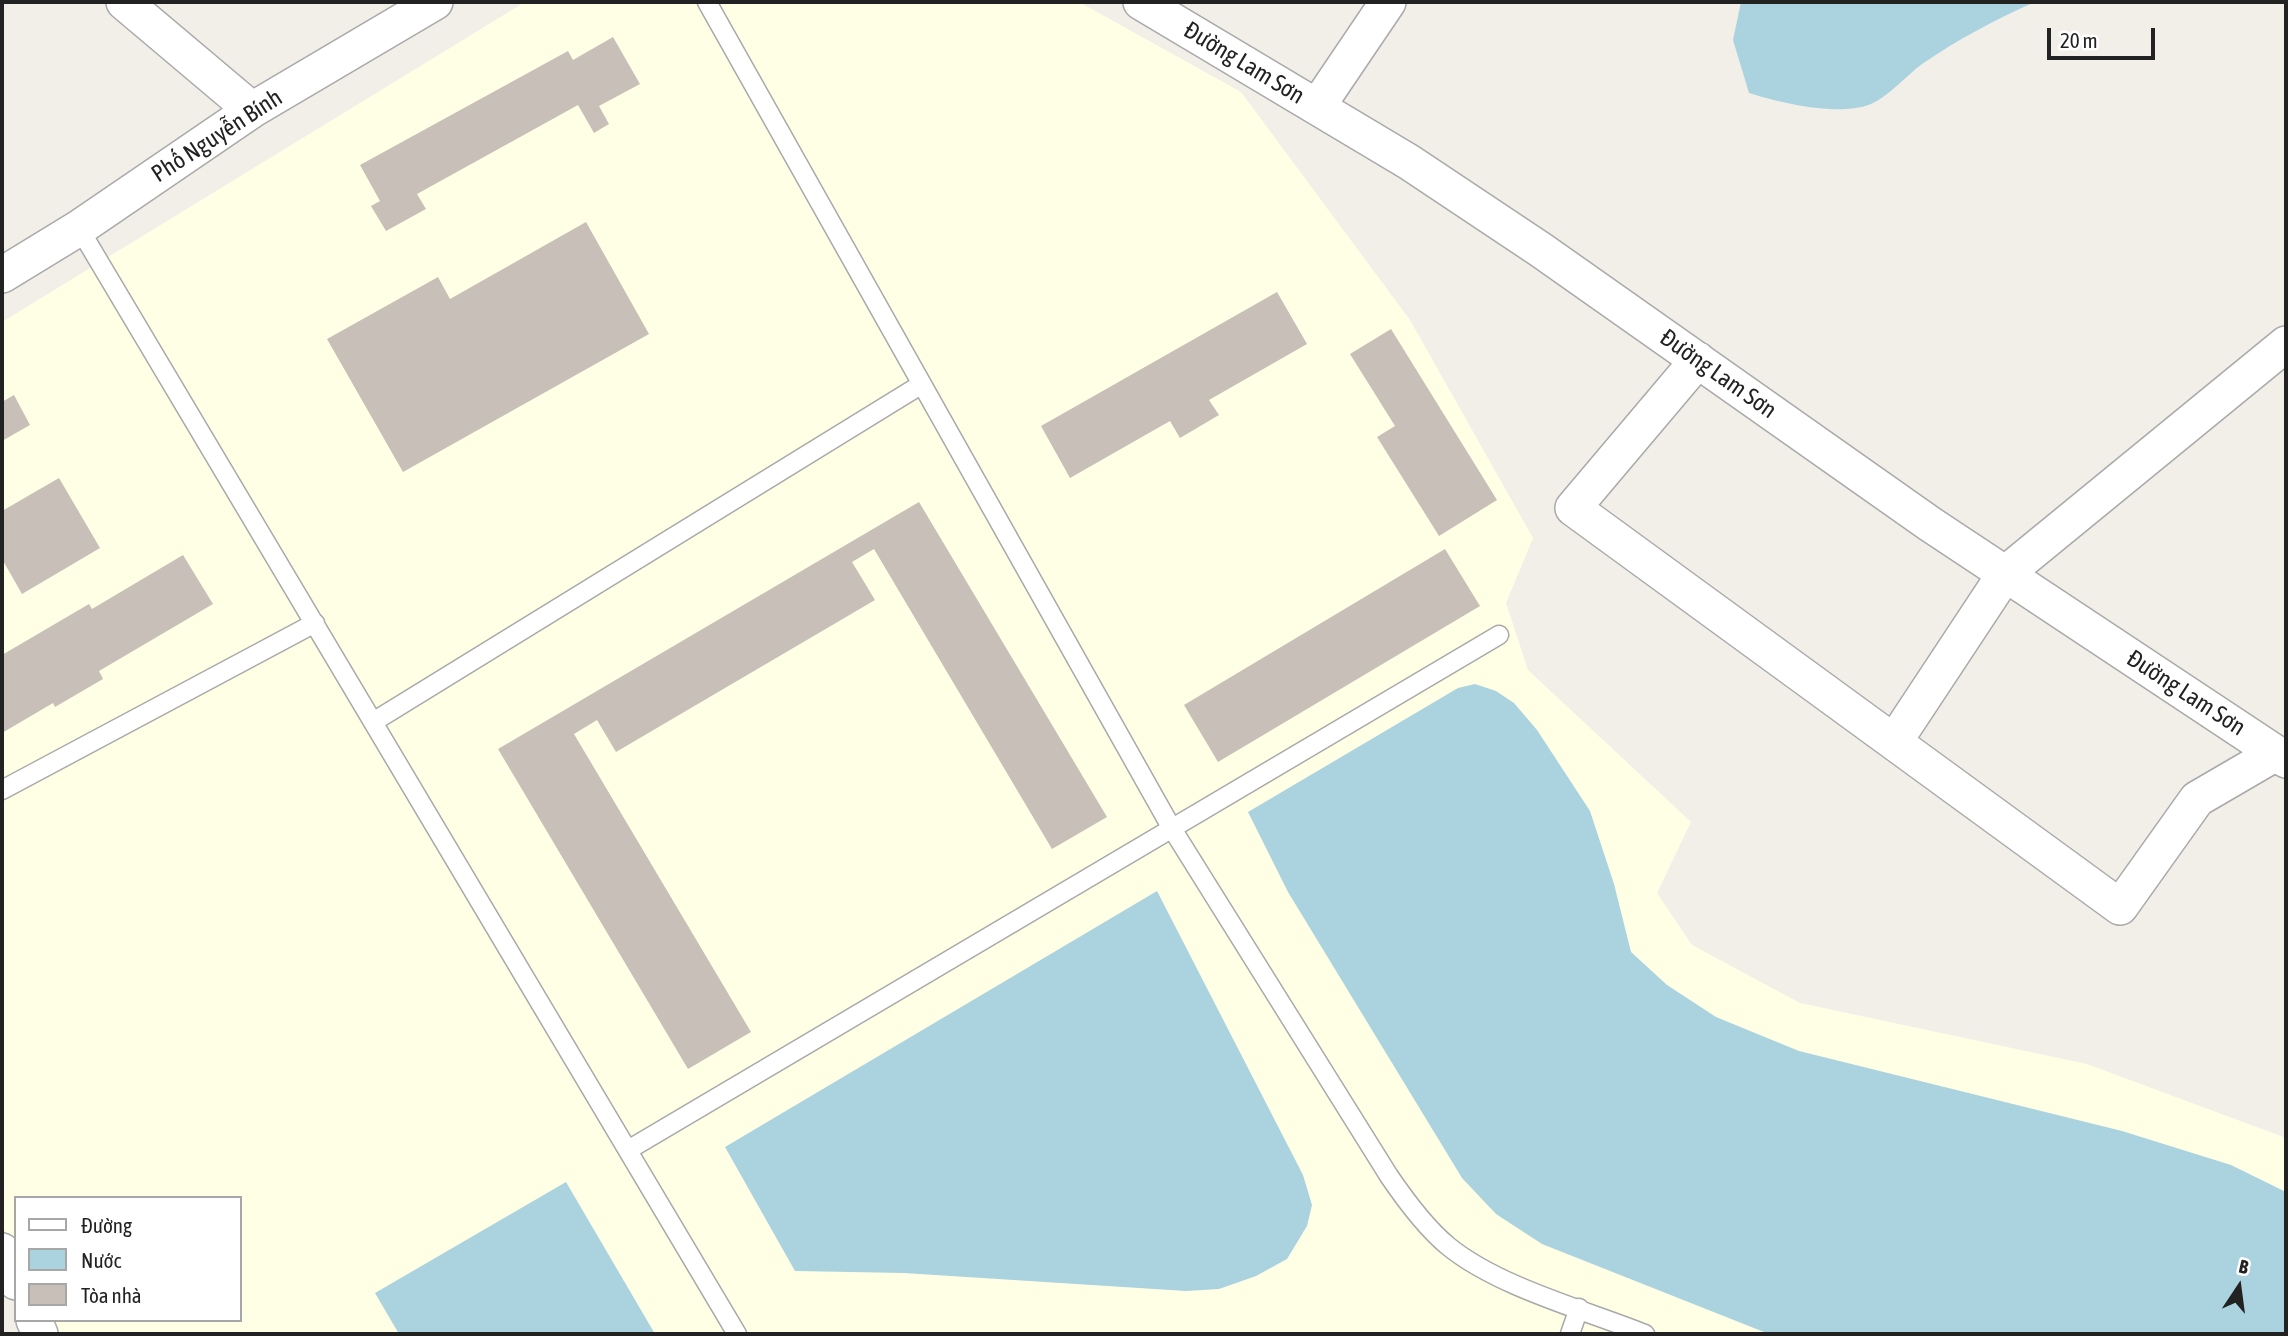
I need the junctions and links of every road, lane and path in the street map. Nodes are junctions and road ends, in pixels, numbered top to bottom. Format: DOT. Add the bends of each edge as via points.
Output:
graph roads {
  1 [pos="124,2"];
  2 [pos="435,2"];
  3 [pos="706,2"];
  4 [pos="1140,2"];
  5 [pos="1388,2"];
  6 [pos="1317,107"];
  7 [pos="252,110"];
  8 [pos="79,228"];
  9 [pos="6,265"];
  10 [pos="2286,344"];
  11 [pos="1698,360"];
  12 [pos="922,384"];
  13 [pos="2005,574"];
  14 [pos="315,623"];
  15 [pos="1499,635"];
  16 [pos="373,722"];
  17 [pos="1894,742"];
  18 [pos="2281,756"];
  19 [pos="2,790"];
  20 [pos="1171,827"];
  21 [pos="628,1150"];
  22 [pos="2,1251"];
  23 [pos="14,1278"];
  24 [pos="1579,1308"];
  25 [pos="737,1334"];
  26 [pos="1570,1334"];
  27 [pos="1645,1334"];
  1 -- 7 [label="street"];
  2 -- 7 [label="street, Phố Nguyễn Bính"];
  3 -- 12 [label="lane"];
  4 -- 6 [label="street, Đường Lam Sơn"];
  5 -- 6 [label="street"];
  6 -- 11 [label="street, Đường Lam Sơn" via="1409,162"];
  7 -- 8 [label="street, Phố Nguyễn Bính"];
  8 -- 9 [label="street, Phố Nguyễn Bính"];
  8 -- 14 [label="lane"];
  10 -- 13 [label="street"];
  11 -- 13 [label="street, Đường Lam Sơn"];
  11 -- 17 [label="street" via="1573,508"];
  12 -- 16 [label="lane"];
  12 -- 20 [label="lane"];
  13 -- 17 [label="street"];
  13 -- 18 [label="street, Đường Lam Sơn"];
  14 -- 16 [label="lane"];
  14 -- 19 [label="lane"];
  15 -- 20 [label="lane"];
  16 -- 21 [label="lane"];
  17 -- 18 [label="street" via="2120,907 2197,799"];
  20 -- 21 [label="lane"];
  20 -- 24 [label="lane" via="1412,1209 1449,1246 1495,1275"];
  21 -- 25 [label="lane"];
  22 -- 23 [label="street"];
  24 -- 26 [label="lane"];
  24 -- 27 [label="lane"];
}
